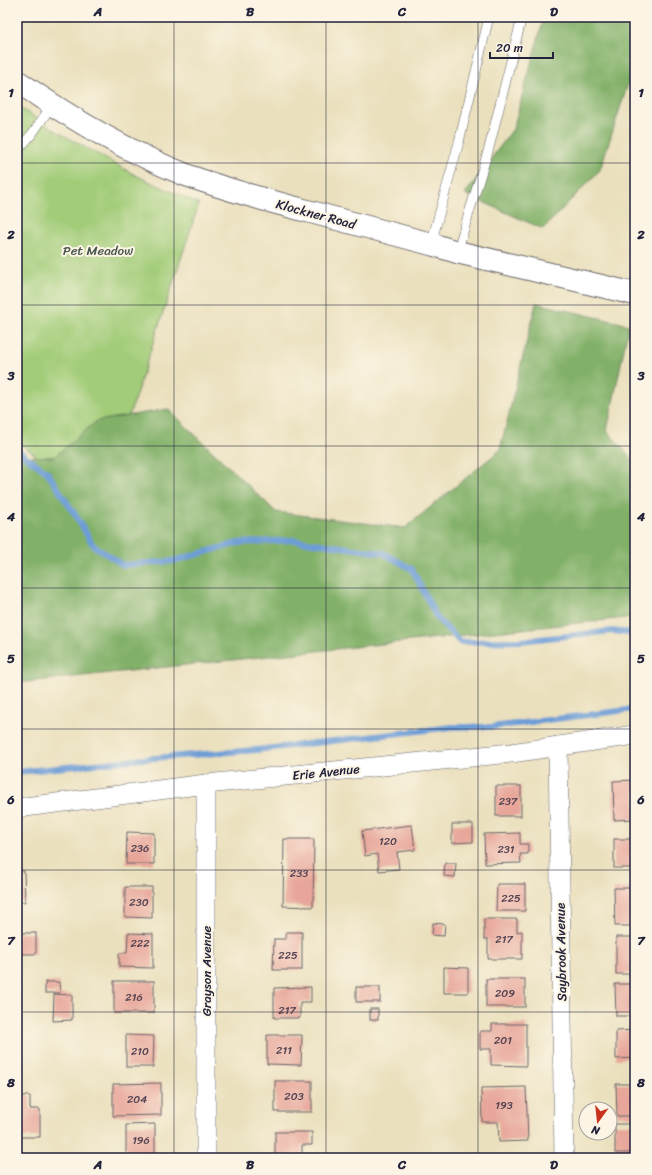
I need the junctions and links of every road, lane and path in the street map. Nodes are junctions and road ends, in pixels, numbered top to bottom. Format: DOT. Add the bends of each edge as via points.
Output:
graph roads {
  1 [pos="489,17"];
  2 [pos="522,17"];
  3 [pos="17,81"];
  4 [pos="52,105"];
  5 [pos="17,151"];
  6 [pos="431,244"];
  7 [pos="457,252"];
  8 [pos="635,294"];
  9 [pos="635,735"];
  10 [pos="558,746"];
  11 [pos="206,784"];
  12 [pos="17,808"];
  13 [pos="206,1158"];
  14 [pos="564,1158"];
  1 -- 6 [label="lane"];
  2 -- 7 [label="lane" via="489,148"];
  3 -- 4 [label="main road, Klockner Road"];
  4 -- 5 [label="lane"];
  4 -- 6 [label="main road, Klockner Road" via="125,147 197,179 260,199"];
  6 -- 7 [label="main road, Klockner Road"];
  7 -- 8 [label="main road, Klockner Road"];
  9 -- 10 [label="street, Erie Avenue"];
  10 -- 11 [label="street, Erie Avenue"];
  10 -- 14 [label="street, Saybrook Avenue"];
  11 -- 12 [label="street, Erie Avenue"];
  11 -- 13 [label="street, Grayson Avenue"];
}
